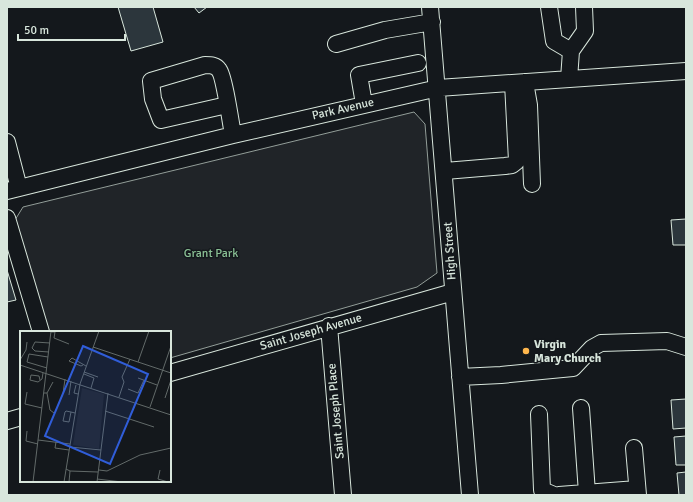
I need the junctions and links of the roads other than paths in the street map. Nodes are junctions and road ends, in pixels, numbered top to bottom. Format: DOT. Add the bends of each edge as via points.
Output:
graph roads {
  1 [pos="549,7"];
  2 [pos="584,7"];
  3 [pos="431,14"];
  4 [pos="336,44"];
  5 [pos="571,51"];
  6 [pos="418,63"];
  7 [pos="686,71"];
  8 [pos="570,79"];
  9 [pos="519,83"];
  10 [pos="438,88"];
  11 [pos="227,104"];
  12 [pos="364,104"];
  13 [pos="233,135"];
  14 [pos="7,142"];
  15 [pos="445,171"];
  16 [pos="532,184"];
  17 [pos="13,190"];
  18 [pos="7,218"];
  19 [pos="453,292"];
  20 [pos="329,326"];
  21 [pos="41,331"];
  22 [pos="686,347"];
  23 [pos="171,373"];
  24 [pos="460,376"];
  25 [pos="581,408"];
  26 [pos="538,414"];
  27 [pos="20,417"];
  28 [pos="7,421"];
  29 [pos="634,448"];
  30 [pos="637,492"];
  31 [pos="588,493"];
  32 [pos="343,495"];
  33 [pos="470,495"];
  34 [pos="554,495"];
  35 [pos="558,495"];
  1 -- 5 [label="street" via="554,41"];
  2 -- 5 [label="street" via="585,31"];
  3 -- 4 [label="street"];
  3 -- 10 [label="street, High Street"];
  5 -- 8 [label="street"];
  6 -- 12 [label="street" via="359,75"];
  7 -- 8 [label="street, Park Avenue"];
  8 -- 9 [label="street, Park Avenue"];
  9 -- 10 [label="street, Park Avenue"];
  9 -- 15 [label="street" via="517,161 505,166"];
  9 -- 16 [label="street" via="528,105"];
  10 -- 12 [label="street, Park Avenue"];
  10 -- 15 [label="street, High Street"];
  11 -- 11 [label="street" via="220,71 213,65 151,81 153,99 161,120"];
  11 -- 13 [label="street"];
  12 -- 13 [label="street, Park Avenue"];
  13 -- 17 [label="street, Park Avenue"];
  14 -- 17 [label="street"];
  15 -- 19 [label="street, High Street"];
  18 -- 21 [label="street"];
  19 -- 20 [label="street, Saint Joseph Avenue"];
  19 -- 24 [label="street, High Street"];
  20 -- 23 [label="street, Saint Joseph Avenue"];
  20 -- 32 [label="street, Saint Joseph Place"];
  22 -- 24 [label="street" via="666,341 602,343 592,348 573,368"];
  24 -- 33 [label="street, High Street"];
  25 -- 31 [label="street"];
  26 -- 34 [label="street" via="542,490"];
  27 -- 28 [label="street"];
  29 -- 30 [label="street"];
  30 -- 31 [label="street"];
  31 -- 35 [label="street"];
}
